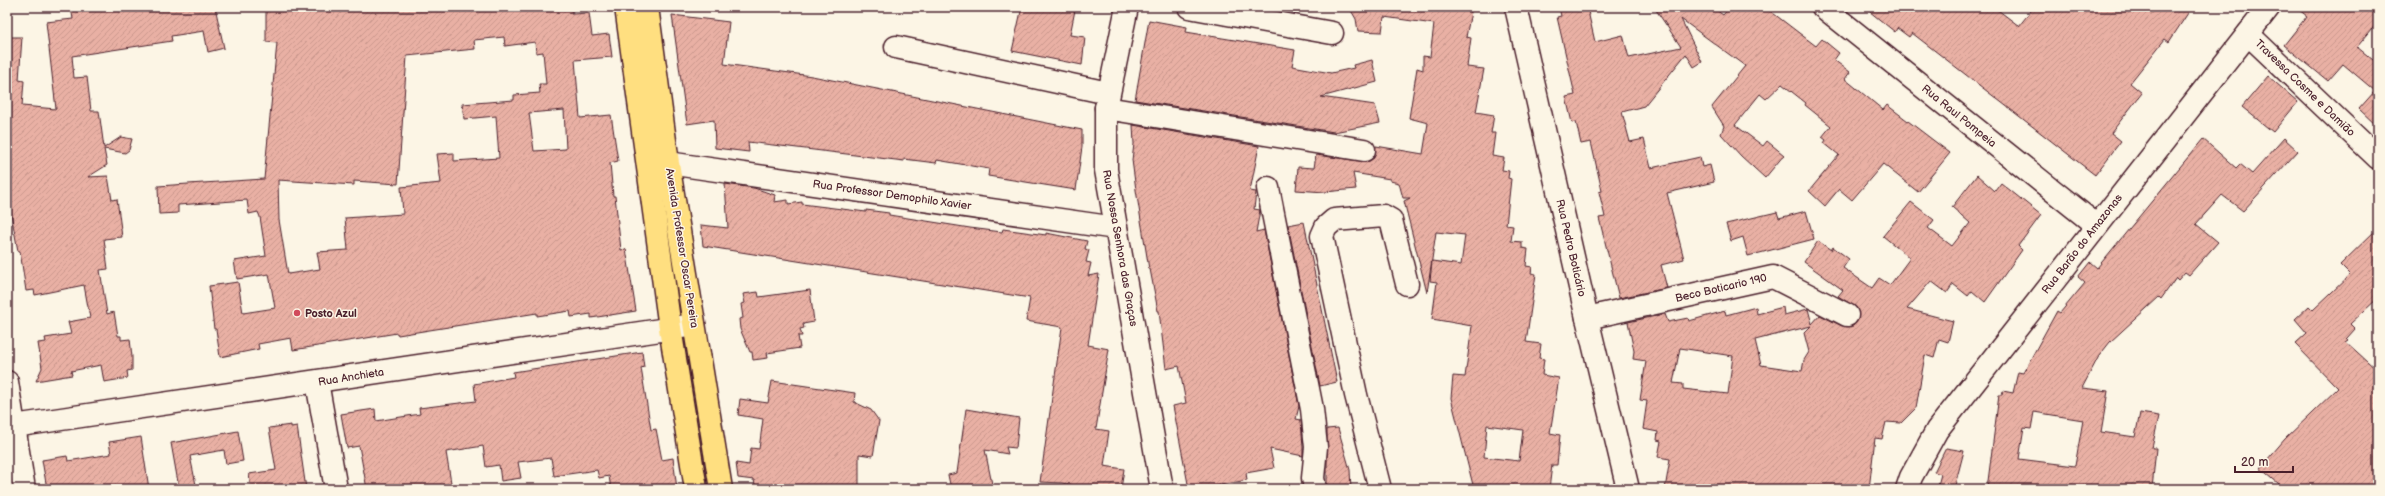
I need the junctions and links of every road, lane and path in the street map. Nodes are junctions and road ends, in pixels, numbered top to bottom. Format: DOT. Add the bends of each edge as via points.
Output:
graph roads {
  1 [pos="626,7"];
  2 [pos="647,7"];
  3 [pos="1189,7"];
  4 [pos="1516,7"];
  5 [pos="2269,7"];
  6 [pos="1124,8"];
  7 [pos="1836,11"];
  8 [pos="1332,33"];
  9 [pos="2248,34"];
  10 [pos="896,47"];
  11 [pos="1107,101"];
  12 [pos="1364,150"];
  13 [pos="2378,158"];
  14 [pos="668,163"];
  15 [pos="1268,188"];
  16 [pos="2096,225"];
  17 [pos="1116,228"];
  18 [pos="1407,284"];
  19 [pos="1847,315"];
  20 [pos="1586,318"];
  21 [pos="694,325"];
  22 [pos="670,328"];
  23 [pos="7,382"];
  24 [pos="317,382"];
  25 [pos="10,426"];
  26 [pos="24,489"];
  27 [pos="336,489"];
  28 [pos="696,489"];
  29 [pos="721,489"];
  30 [pos="1162,489"];
  31 [pos="1315,489"];
  32 [pos="1380,489"];
  33 [pos="1628,489"];
  34 [pos="1907,489"];
  1 -- 22 [label="main road, Avenida Professor Oscar Pereira"];
  2 -- 14 [label="main road, Avenida Professor Oscar Pereira"];
  3 -- 8 [label="street"];
  4 -- 20 [label="street, Rua Pedro Boticário"];
  5 -- 9 [label="street, Rua Barão do Amazonas"];
  6 -- 11 [label="street, Rua Nossa Senhora das Graças"];
  7 -- 16 [label="street, Rua Raul Pompeia"];
  9 -- 13 [label="street, Travessa Cosme e Damião"];
  9 -- 16 [label="street, Rua Barão do Amazonas"];
  10 -- 11 [label="street"];
  11 -- 12 [label="street"];
  11 -- 17 [label="street, Rua Nossa Senhora das Graças" via="1106,170"];
  14 -- 17 [label="street, Rua Professor Demophilo Xavier"];
  14 -- 21 [label="main road, Avenida Professor Oscar Pereira"];
  15 -- 31 [label="street" via="1312,409 1316,447 1313,478"];
  16 -- 34 [label="street, Rua Barão do Amazonas" via="1937,430"];
  17 -- 30 [label="street, Rua Nossa Senhora das Graças"];
  18 -- 32 [label="street" via="1392,220 1384,216 1334,220 1326,227 1322,236 1356,395"];
  19 -- 20 [label="street, Beco Boticario 190" via="1773,277"];
  20 -- 33 [label="street, Rua Pedro Boticário"];
  21 -- 22 [label="street, Rua Anchieta"];
  21 -- 29 [label="main road, Avenida Professor Oscar Pereira"];
  22 -- 24 [label="street, Rua Anchieta"];
  22 -- 28 [label="main road, Avenida Professor Oscar Pereira"];
  23 -- 25 [label="street"];
  24 -- 25 [label="street, Rua Anchieta"];
  24 -- 27 [label="street"];
  25 -- 26 [label="street"];
}
